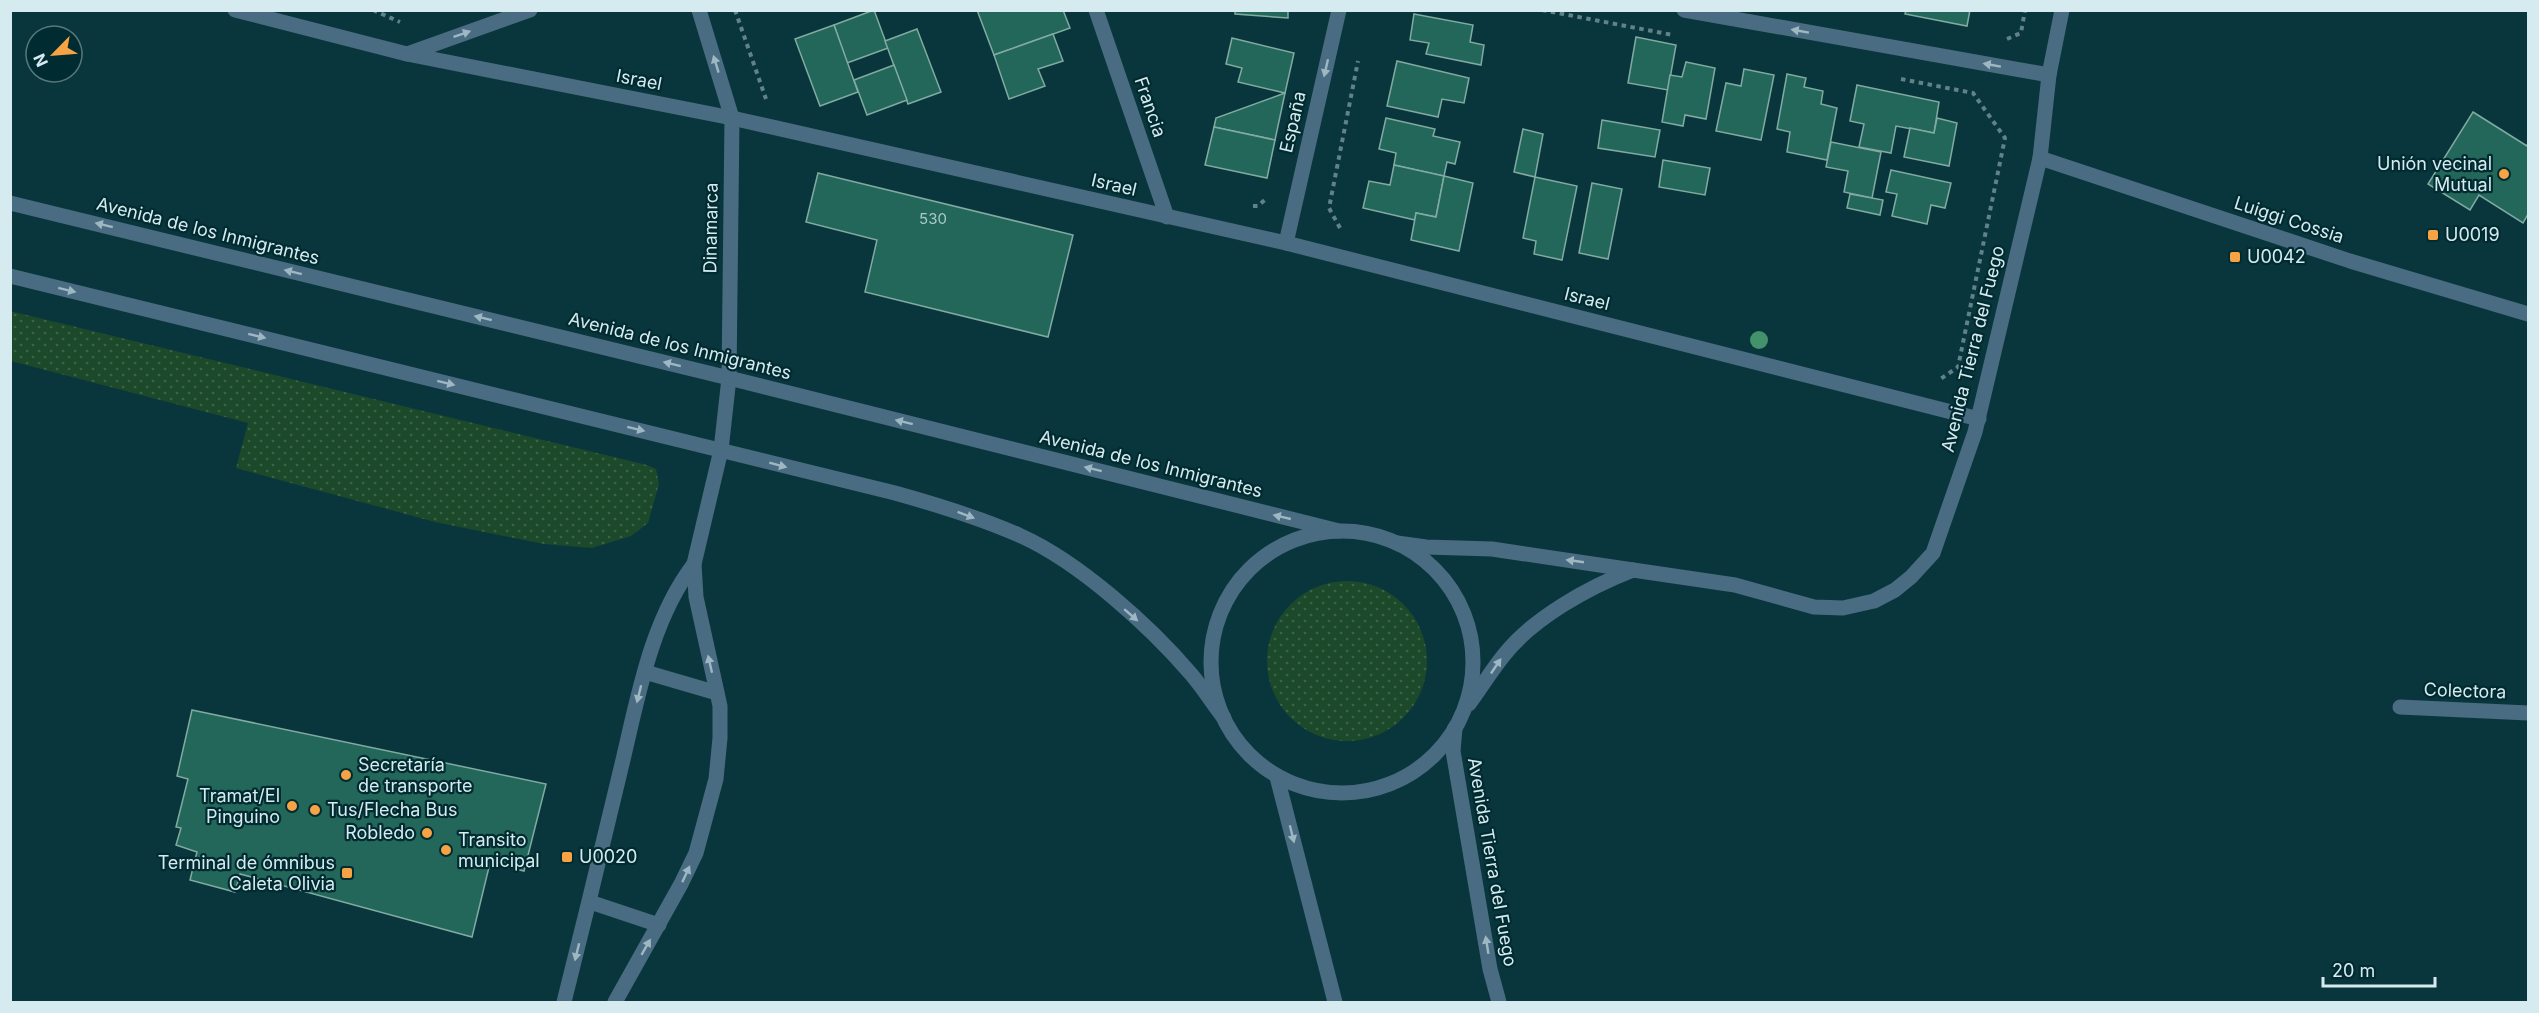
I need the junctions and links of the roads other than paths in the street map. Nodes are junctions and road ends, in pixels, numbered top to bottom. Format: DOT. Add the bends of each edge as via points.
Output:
graph roads {
  1 [pos="235,10"];
  2 [pos="530,10"];
  3 [pos="699,10"];
  4 [pos="1096,10"];
  5 [pos="1339,10"];
  6 [pos="1684,10"];
  7 [pos="2062,10"];
  8 [pos="289,17"];
  9 [pos="407,54"];
  10 [pos="2049,75"];
  11 [pos="732,118"];
  12 [pos="2040,158"];
  13 [pos="10,202"];
  14 [pos="1167,217"];
  15 [pos="1286,243"];
  16 [pos="10,276"];
  17 [pos="2529,314"];
  18 [pos="729,378"];
  19 [pos="1979,419"];
  20 [pos="721,450"];
  21 [pos="1339,531"];
  22 [pos="1397,543"];
  23 [pos="694,564"];
  24 [pos="1633,570"];
  25 [pos="645,672"];
  26 [pos="717,693"];
  27 [pos="2400,707"];
  28 [pos="2529,713"];
  29 [pos="1462,714"];
  30 [pos="1224,718"];
  31 [pos="1455,728"];
  32 [pos="1277,777"];
  33 [pos="590,902"];
  34 [pos="659,926"];
  35 [pos="564,1002"];
  36 [pos="615,1002"];
  37 [pos="1335,1002"];
  38 [pos="1499,1002"];
  1 -- 8 [label="street, Israel"];
  9 -- 2 [label="street, one-way"];
  11 -- 3 [label="street, Dinamarca, one-way"];
  4 -- 14 [label="street, Francia"];
  5 -- 15 [label="street, España, one-way"];
  10 -- 6 [label="street, one-way"];
  7 -- 10 [label="street, Avenida Tierra del Fuego"];
  8 -- 9 [label="street, Israel"];
  9 -- 11 [label="street, Israel"];
  10 -- 12 [label="street, Avenida Tierra del Fuego"];
  11 -- 14 [label="street, Israel"];
  11 -- 18 [label="street, Dinamarca"];
  12 -- 17 [label="street, Luiggi Cossia" via="2350,261"];
  12 -- 19 [label="street, Avenida Tierra del Fuego"];
  18 -- 13 [label="street, Avenida de los Inmigrantes, one-way"];
  14 -- 15 [label="street, Israel"];
  15 -- 19 [label="street, Israel"];
  16 -- 20 [label="street, one-way"];
  18 -- 20 [label="street, Dinamarca"];
  21 -- 18 [label="street, Avenida de los Inmigrantes, one-way"];
  19 -- 24 [label="street, Avenida Tierra del Fuego" via="1933,553 1911,577 1874,601 1843,608 1814,607 1735,585"];
  20 -- 23 [label="street, Dinamarca"];
  20 -- 30 [label="street, one-way" via="929,503 1022,537 1064,561 1139,621 1191,674"];
  21 -- 22 [label="street" via="1379,536"];
  21 -- 30 [label="street" via="1300,537 1269,553 1244,575 1225,603 1213,635 1211,668"];
  24 -- 22 [label="street, Avenida Tierra del Fuego, one-way" via="1492,549"];
  22 -- 29 [label="street" via="1437,573 1455,597 1467,624 1471,684"];
  23 -- 25 [label="street" via="675,592"];
  26 -- 23 [label="street, one-way" via="696,597"];
  29 -- 24 [label="street, one-way" via="1504,654 1528,632 1568,602"];
  25 -- 26 [label="street"];
  25 -- 33 [label="street, one-way"];
  34 -- 26 [label="street, one-way" via="696,852 716,779 720,738"];
  27 -- 28 [label="street, Colectora"];
  29 -- 31 [label="street"];
  30 -- 32 [label="street" via="1237,741"];
  31 -- 32 [label="street" via="1427,762 1404,778 1377,789 1323,792"];
  38 -- 31 [label="street, Avenida Tierra del Fuego, one-way" via="1453,751"];
  32 -- 37 [label="street, one-way"];
  33 -- 34 [label="street"];
  33 -- 35 [label="street, one-way"];
  36 -- 34 [label="street, one-way"];
}
